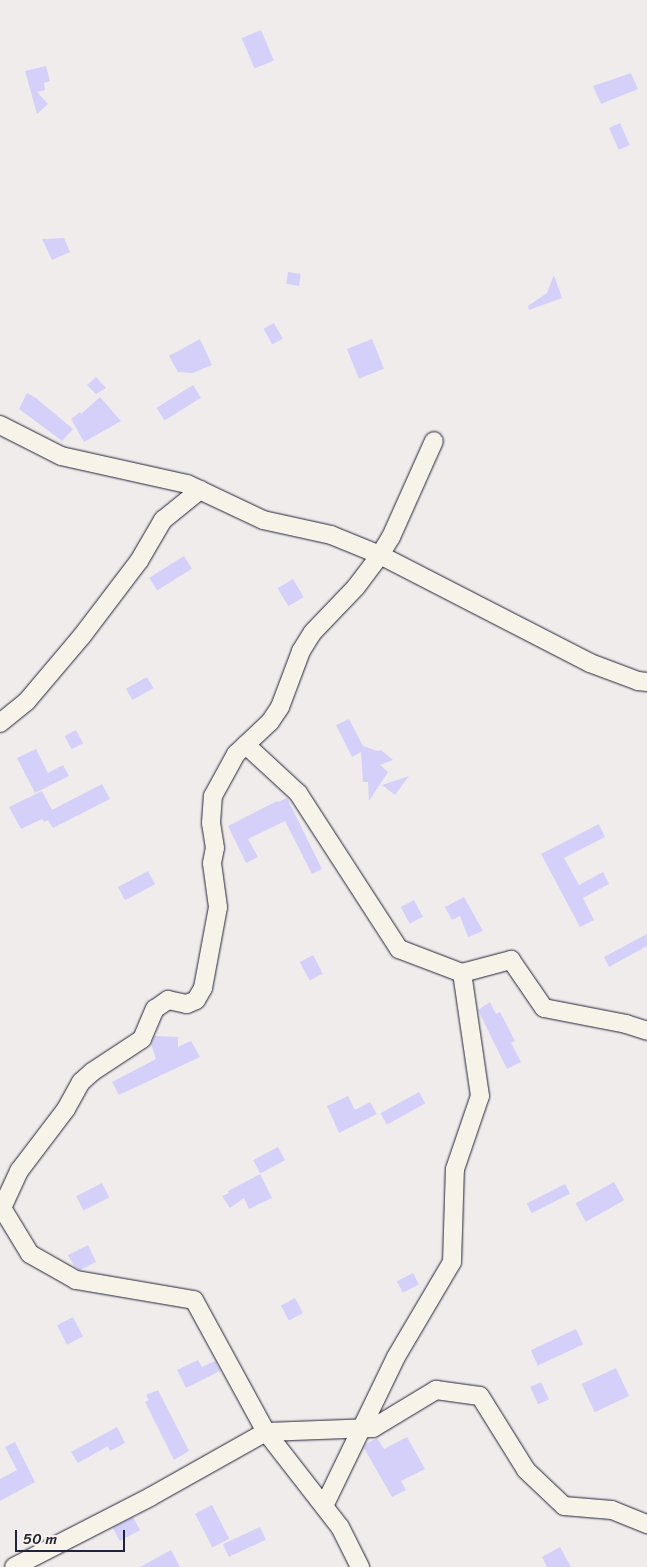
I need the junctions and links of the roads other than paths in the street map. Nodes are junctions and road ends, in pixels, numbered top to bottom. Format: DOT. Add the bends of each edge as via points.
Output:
graph roads {
  1 [pos="0,425"];
  2 [pos="434,441"];
  3 [pos="200,490"];
  4 [pos="380,555"];
  5 [pos="647,682"];
  6 [pos="0,723"];
  7 [pos="246,745"];
  8 [pos="462,973"];
  9 [pos="647,1031"];
  10 [pos="360,1428"];
  11 [pos="266,1432"];
  12 [pos="324,1506"];
  13 [pos="647,1524"];
  14 [pos="14,1567"];
  15 [pos="360,1567"];
  1 -- 3 [label="street" via="61,456 187,484"];
  2 -- 4 [label="street"];
  3 -- 4 [label="street" via="263,520 331,535"];
  3 -- 6 [label="street" via="163,520 139,561 82,636 26,701"];
  4 -- 5 [label="street" via="590,663"];
  4 -- 7 [label="street" via="356,587 313,632 301,651 280,707 270,722"];
  7 -- 8 [label="street" via="298,793 399,949"];
  7 -- 11 [label="street" via="236,754 213,796 211,823 215,848 212,863 218,907 203,988 196,1000 187,1004 168,1000 155,1009 142,1039 82,1082 66,1109 19,1171 2,1208 30,1254 76,1280 194,1300"];
  8 -- 9 [label="street" via="511,960 544,1008"];
  8 -- 10 [label="street" via="480,1096 455,1169 452,1262 396,1357"];
  10 -- 11 [label="street"];
  10 -- 12 [label="street"];
  10 -- 13 [label="street" via="373,1428 436,1390 480,1396 526,1470 564,1506 612,1510"];
  11 -- 12 [label="street"];
  11 -- 14 [label="street" via="150,1497"];
  12 -- 15 [label="street" via="340,1527"];
}
